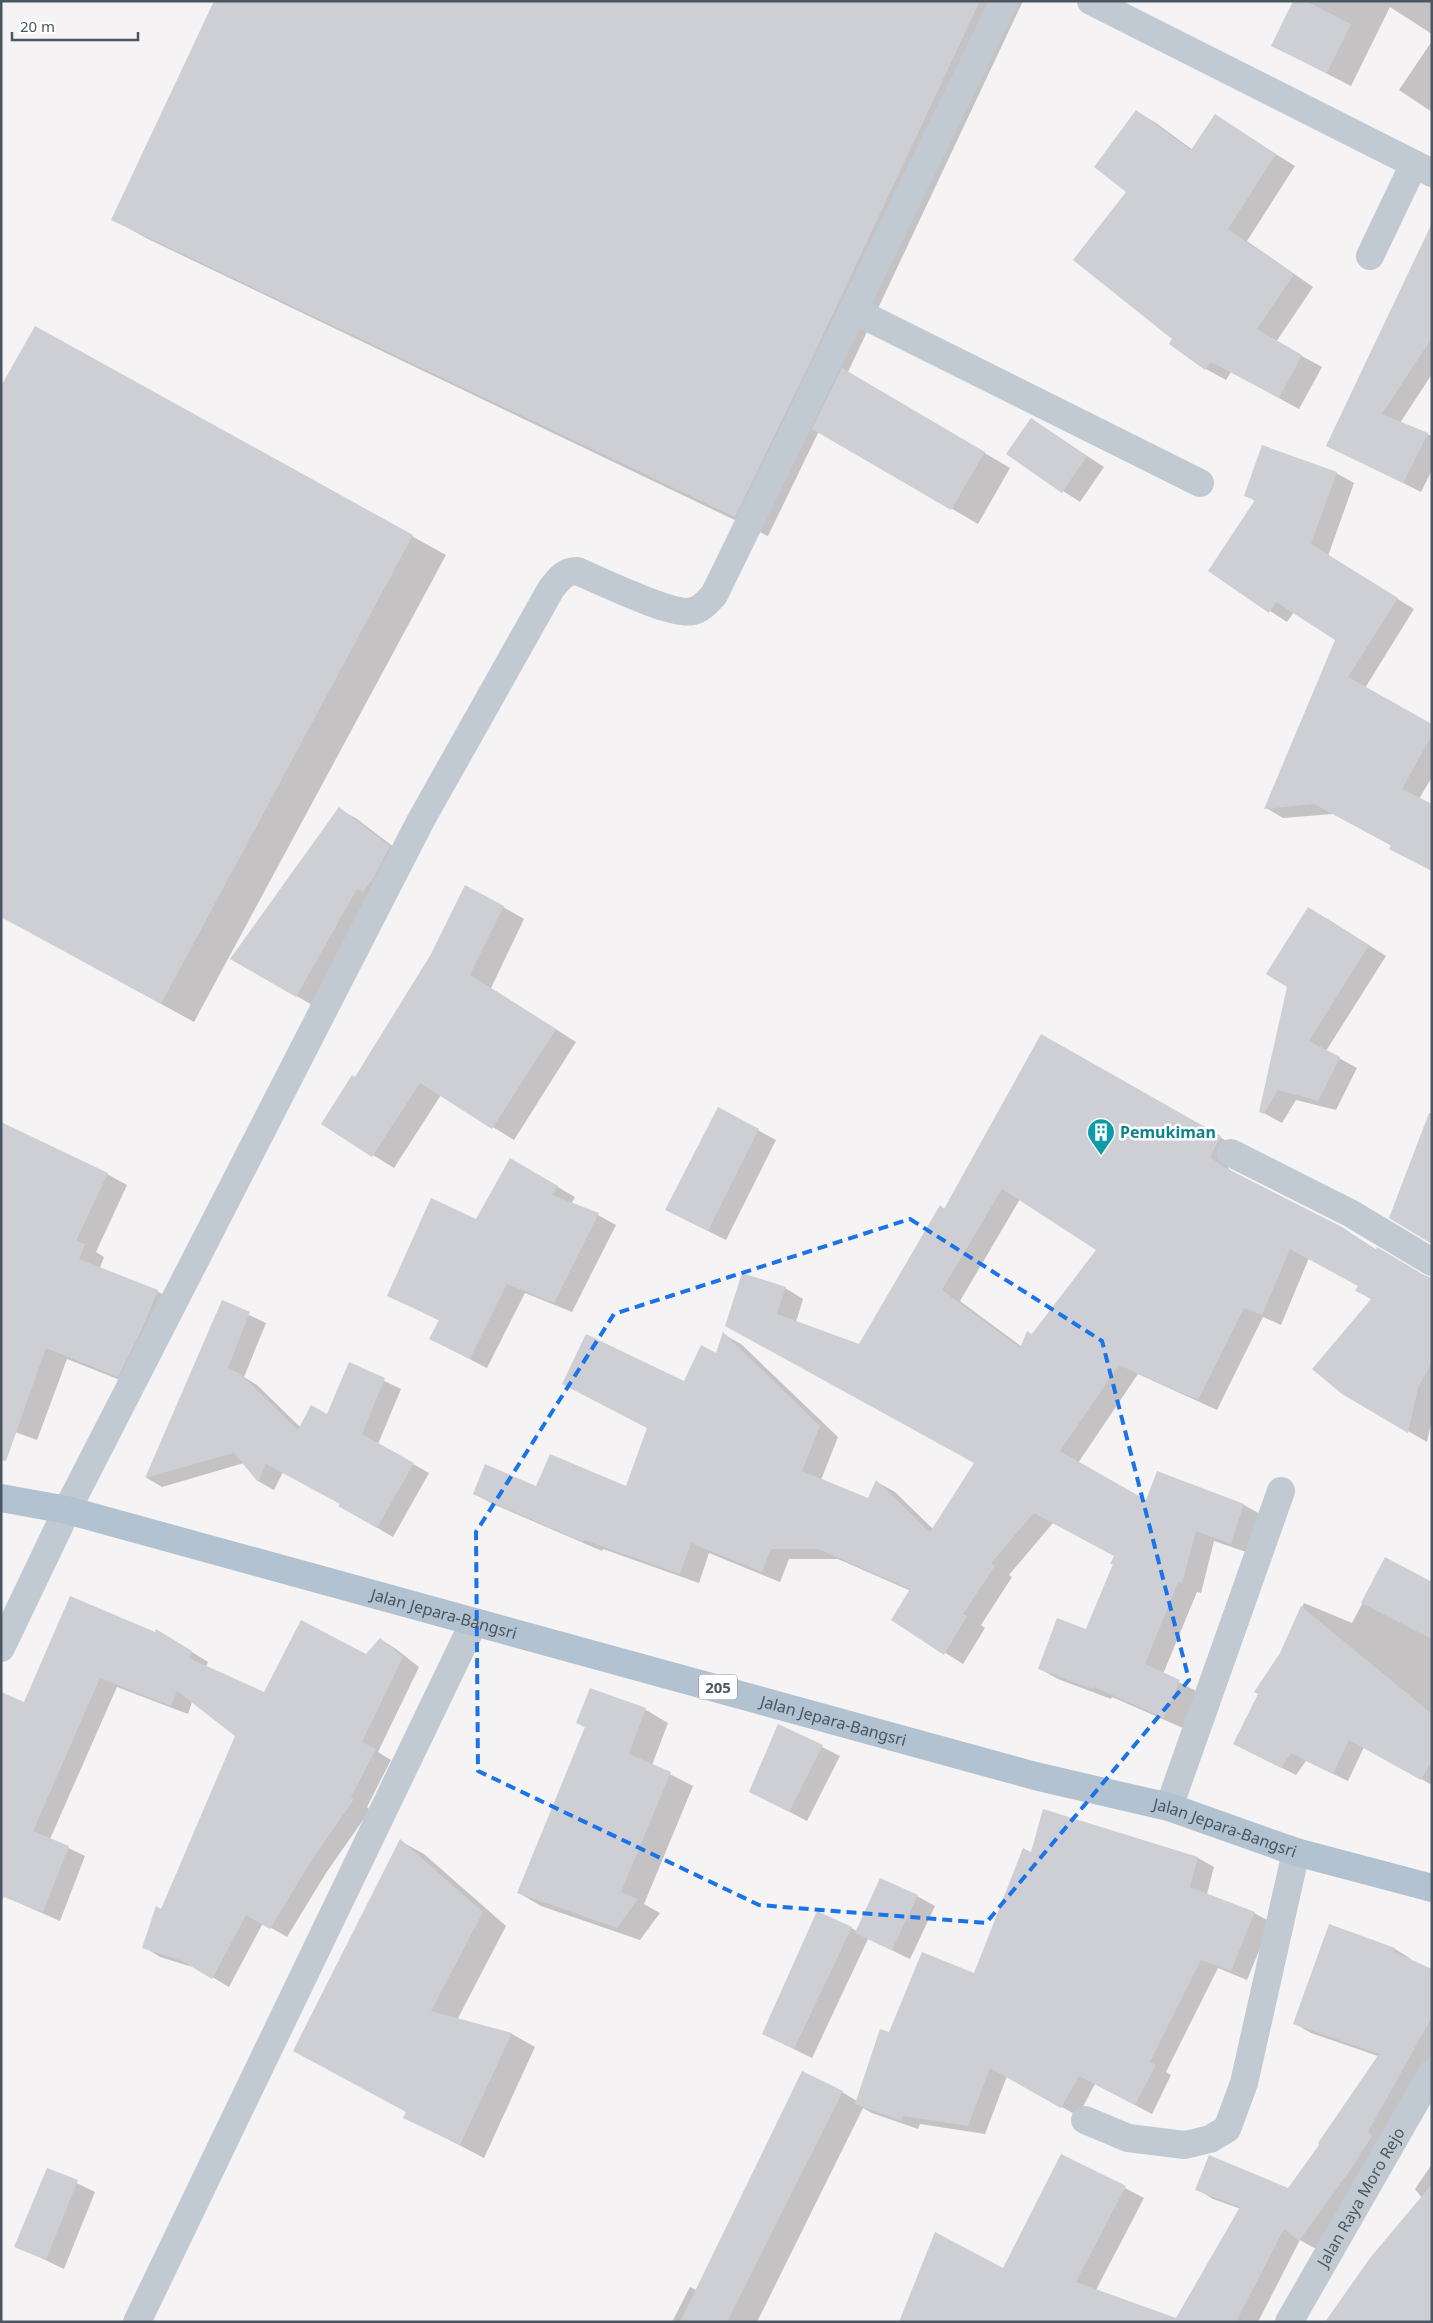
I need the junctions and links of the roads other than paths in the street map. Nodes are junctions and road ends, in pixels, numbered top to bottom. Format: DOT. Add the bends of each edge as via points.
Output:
graph roads {
  1 [pos="1004,1"];
  2 [pos="1091,1"];
  3 [pos="1423,168"];
  4 [pos="1370,256"];
  5 [pos="853,310"];
  6 [pos="1200,483"];
  7 [pos="1231,1153"];
  8 [pos="1432,1262"];
  9 [pos="1281,1491"];
  10 [pos="1,1498"];
  11 [pos="67,1510"];
  12 [pos="474,1622"];
  13 [pos="1,1648"];
  14 [pos="1169,1807"];
  15 [pos="1296,1852"];
  16 [pos="1432,1888"];
  17 [pos="1432,2073"];
  18 [pos="1085,2120"];
  19 [pos="138,2322"];
  20 [pos="1289,2322"];
  1 -- 5 [label="street"];
  2 -- 3 [label="street"];
  3 -- 4 [label="street"];
  5 -- 6 [label="street"];
  5 -- 11 [label="street" via="714,594 701,608 682,612 577,571 561,576 551,589 416,829"];
  7 -- 8 [label="street" via="1350,1213"];
  9 -- 14 [label="street"];
  10 -- 11 [label="main road, Jalan Jepara-Bangsri / 205"];
  11 -- 12 [label="main road, Jalan Jepara-Bangsri / 205"];
  11 -- 13 [label="street"];
  12 -- 14 [label="main road, Jalan Jepara-Bangsri / 205" via="1035,1776"];
  12 -- 19 [label="street"];
  14 -- 15 [label="main road, Jalan Jepara-Bangsri / 205"];
  15 -- 16 [label="main road, Jalan Jepara-Bangsri / 205"];
  15 -- 18 [label="street" via="1244,2083 1226,2129 1210,2138 1185,2145 1128,2138"];
  17 -- 20 [label="street, Jalan Raya Moro Rejo"];
}
